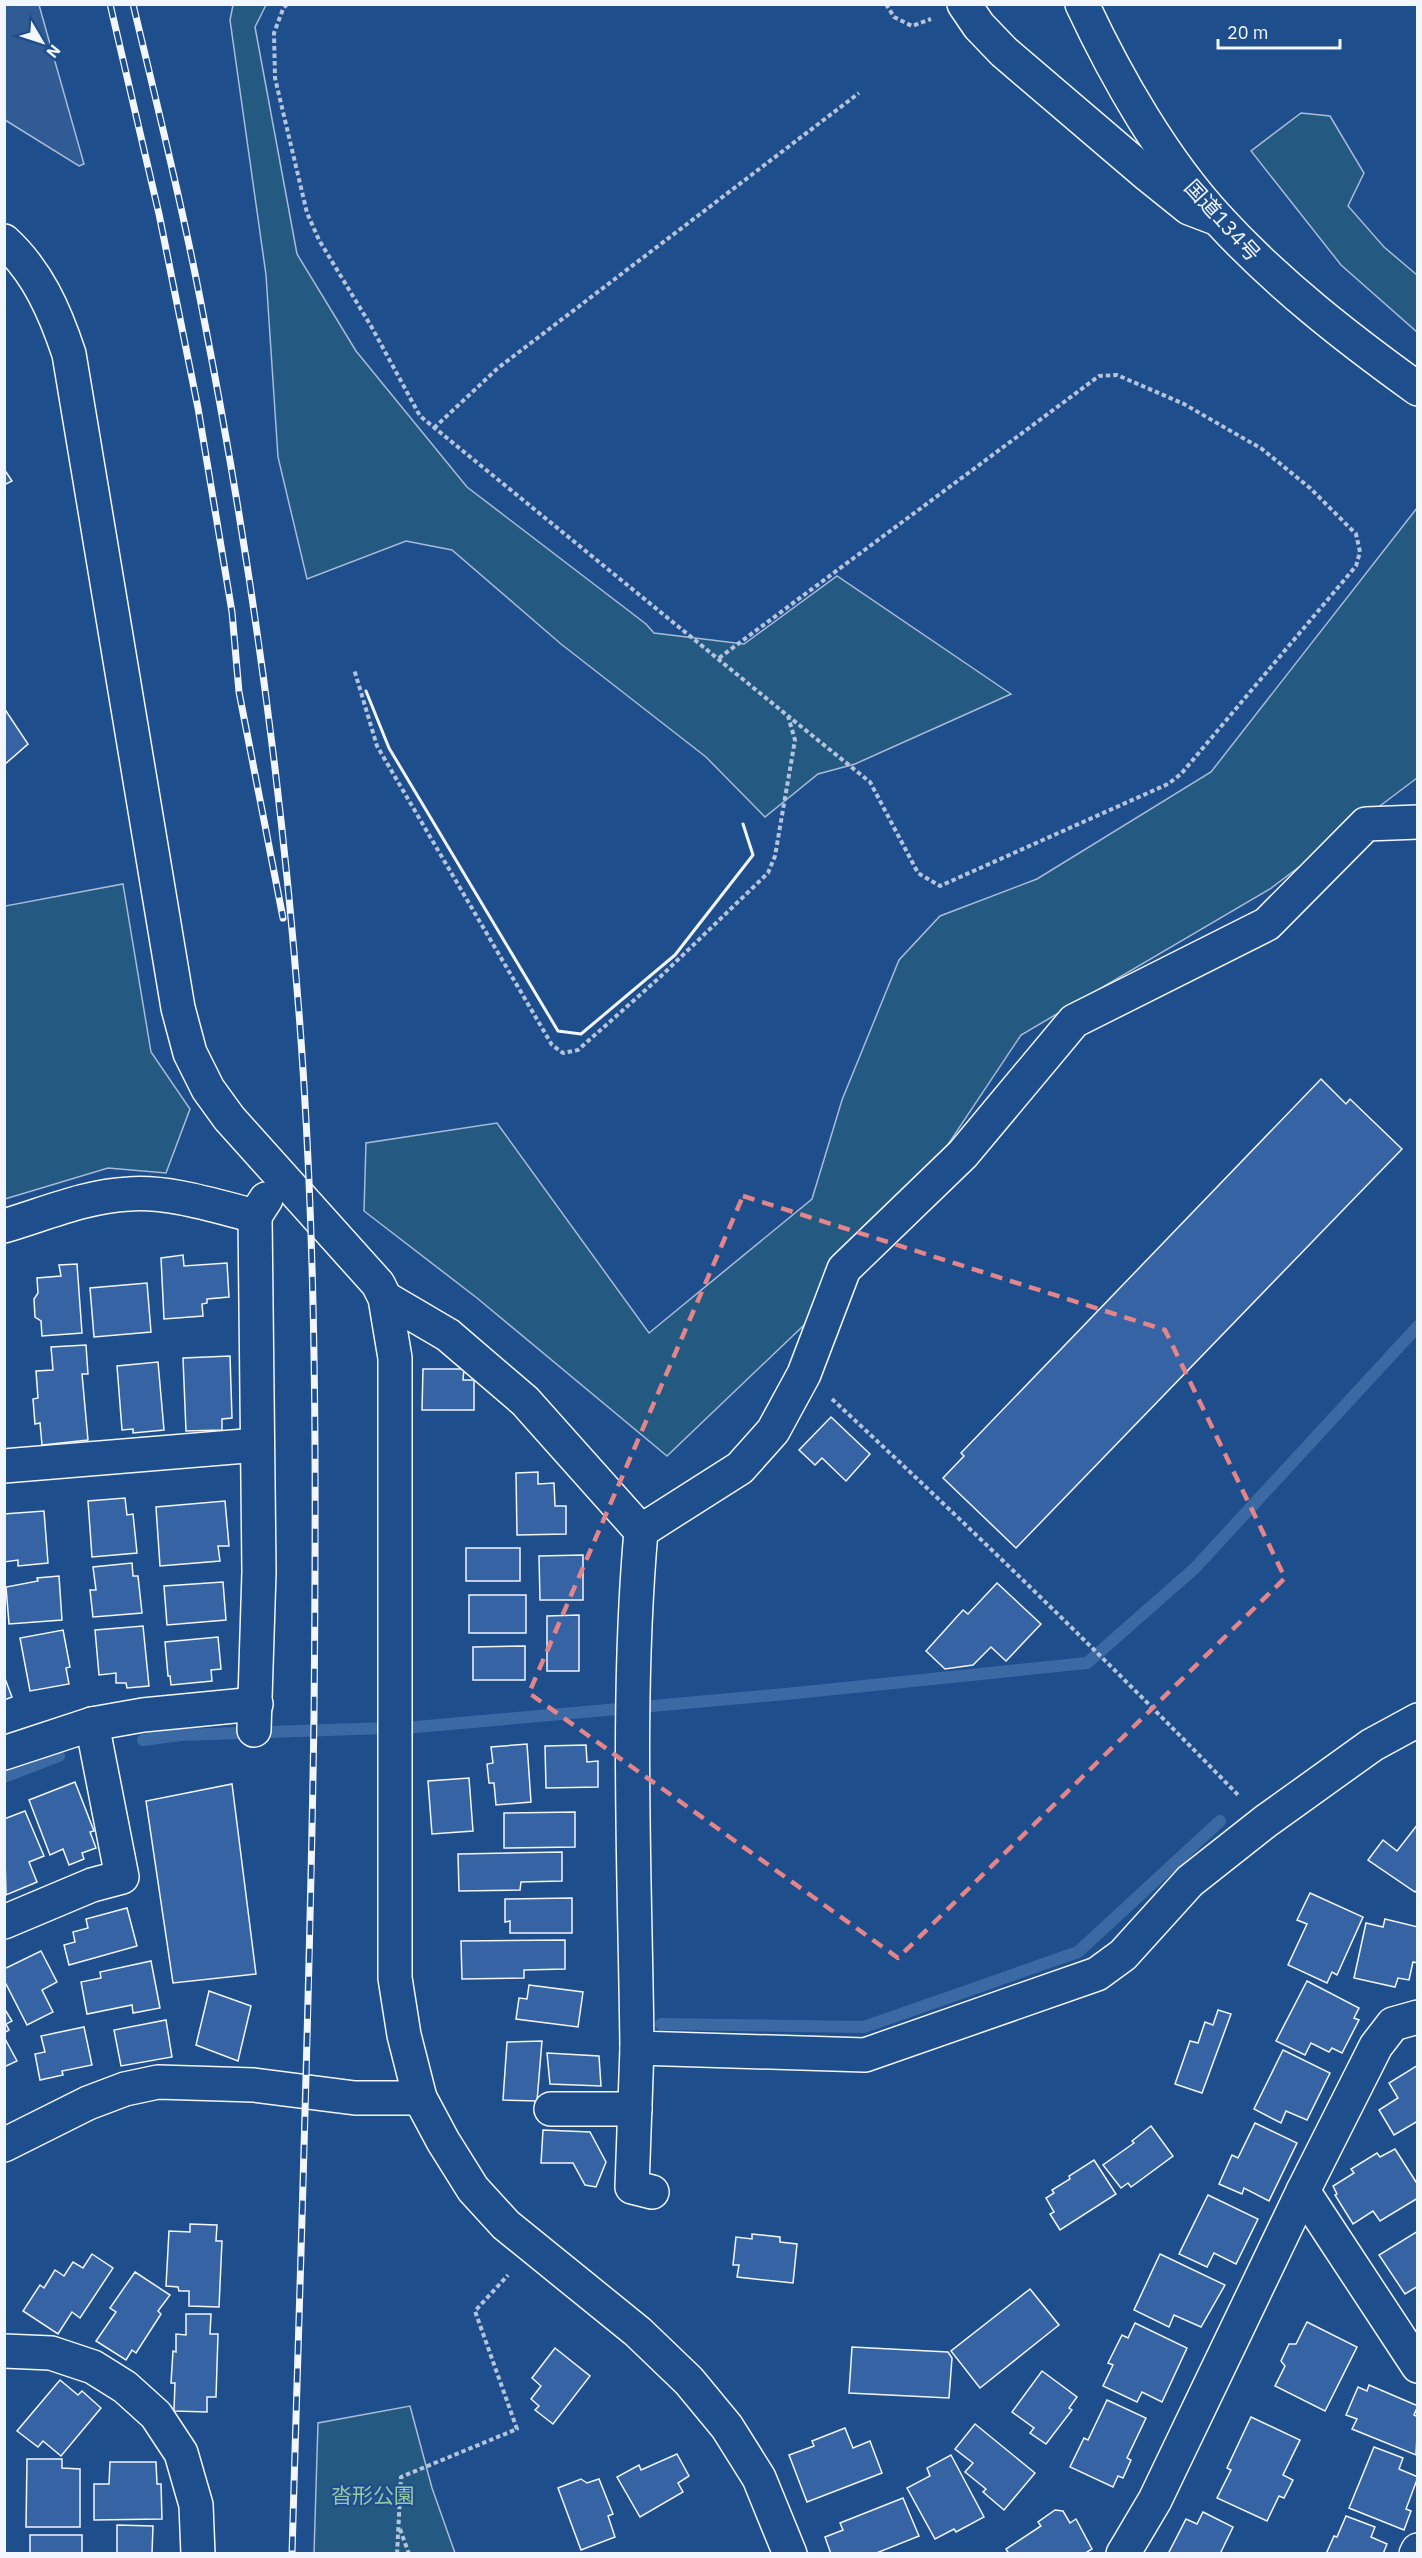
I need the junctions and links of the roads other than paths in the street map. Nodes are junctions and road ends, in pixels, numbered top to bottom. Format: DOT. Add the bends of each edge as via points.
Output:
graph roads {
  1 [pos="1082,4"];
  2 [pos="951,10"];
  3 [pos="1218,219"];
  4 [pos="4,241"];
  5 [pos="1418,389"];
  6 [pos="1418,822"];
  7 [pos="280,1174"];
  8 [pos="255,1216"];
  9 [pos="4,1226"];
  10 [pos="385,1298"];
  11 [pos="257,1445"];
  12 [pos="4,1466"];
  13 [pos="641,1531"];
  14 [pos="1418,1720"];
  15 [pos="92,1724"];
  16 [pos="4,1753"];
  17 [pos="4,1922"];
  18 [pos="1418,2017"];
  19 [pos="637,2048"];
  20 [pos="420,2098"];
  21 [pos="551,2109"];
  22 [pos="635,2109"];
  23 [pos="4,2145"];
  24 [pos="1303,2191"];
  25 [pos="652,2192"];
  26 [pos="4,2351"];
  27 [pos="1418,2366"];
  28 [pos="198,2553"];
  29 [pos="790,2553"];
  30 [pos="1123,2553"];
  1 -- 3 [label="main road, 国道134号" via="1122,84"];
  2 -- 3 [label="main road" via="979,26 1004,52 1189,208"];
  3 -- 5 [label="main road, 国道134号" via="1290,290 1356,345"];
  4 -- 7 [label="main road" via="32,271 69,354 178,1008 190,1053 208,1089 229,1118"];
  6 -- 13 [label="main road" via="1366,824 1267,924 1074,1021 963,1154 844,1269 804,1374 773,1431 740,1468"];
  7 -- 8 [label="main road"];
  7 -- 10 [label="main road" via="358,1260"];
  8 -- 9 [label="main road" via="182,1198 130,1193 88,1200"];
  8 -- 11 [label="main road"];
  10 -- 13 [label="main road" via="448,1335 525,1401"];
  10 -- 20 [label="main road" via="395,1358 395,1978"];
  11 -- 12 [label="main road"];
  11 -- 15 [label="main road" via="255,1717 143,1715"];
  13 -- 19 [label="main road" via="632,1708"];
  14 -- 19 [label="main road" via="1372,1745 1190,1881 1123,1955 1098,1974 865,2055"];
  15 -- 16 [label="main road"];
  15 -- 17 [label="main road" via="122,1877 92,1885"];
  18 -- 24 [label="main road" via="1393,2024 1376,2046"];
  19 -- 22 [label="main road"];
  20 -- 23 [label="main road" via="356,2098 254,2085 158,2082 88,2103"];
  20 -- 29 [label="main road" via="473,2189 506,2224 638,2332 689,2381 759,2478"];
  21 -- 22 [label="main road"];
  22 -- 25 [label="main road" via="632,2187"];
  24 -- 27 [label="main road"];
  24 -- 30 [label="main road" via="1155,2500"];
  26 -- 28 [label="main road" via="51,2353 93,2367 125,2387 156,2415 181,2452 196,2505"];
}
